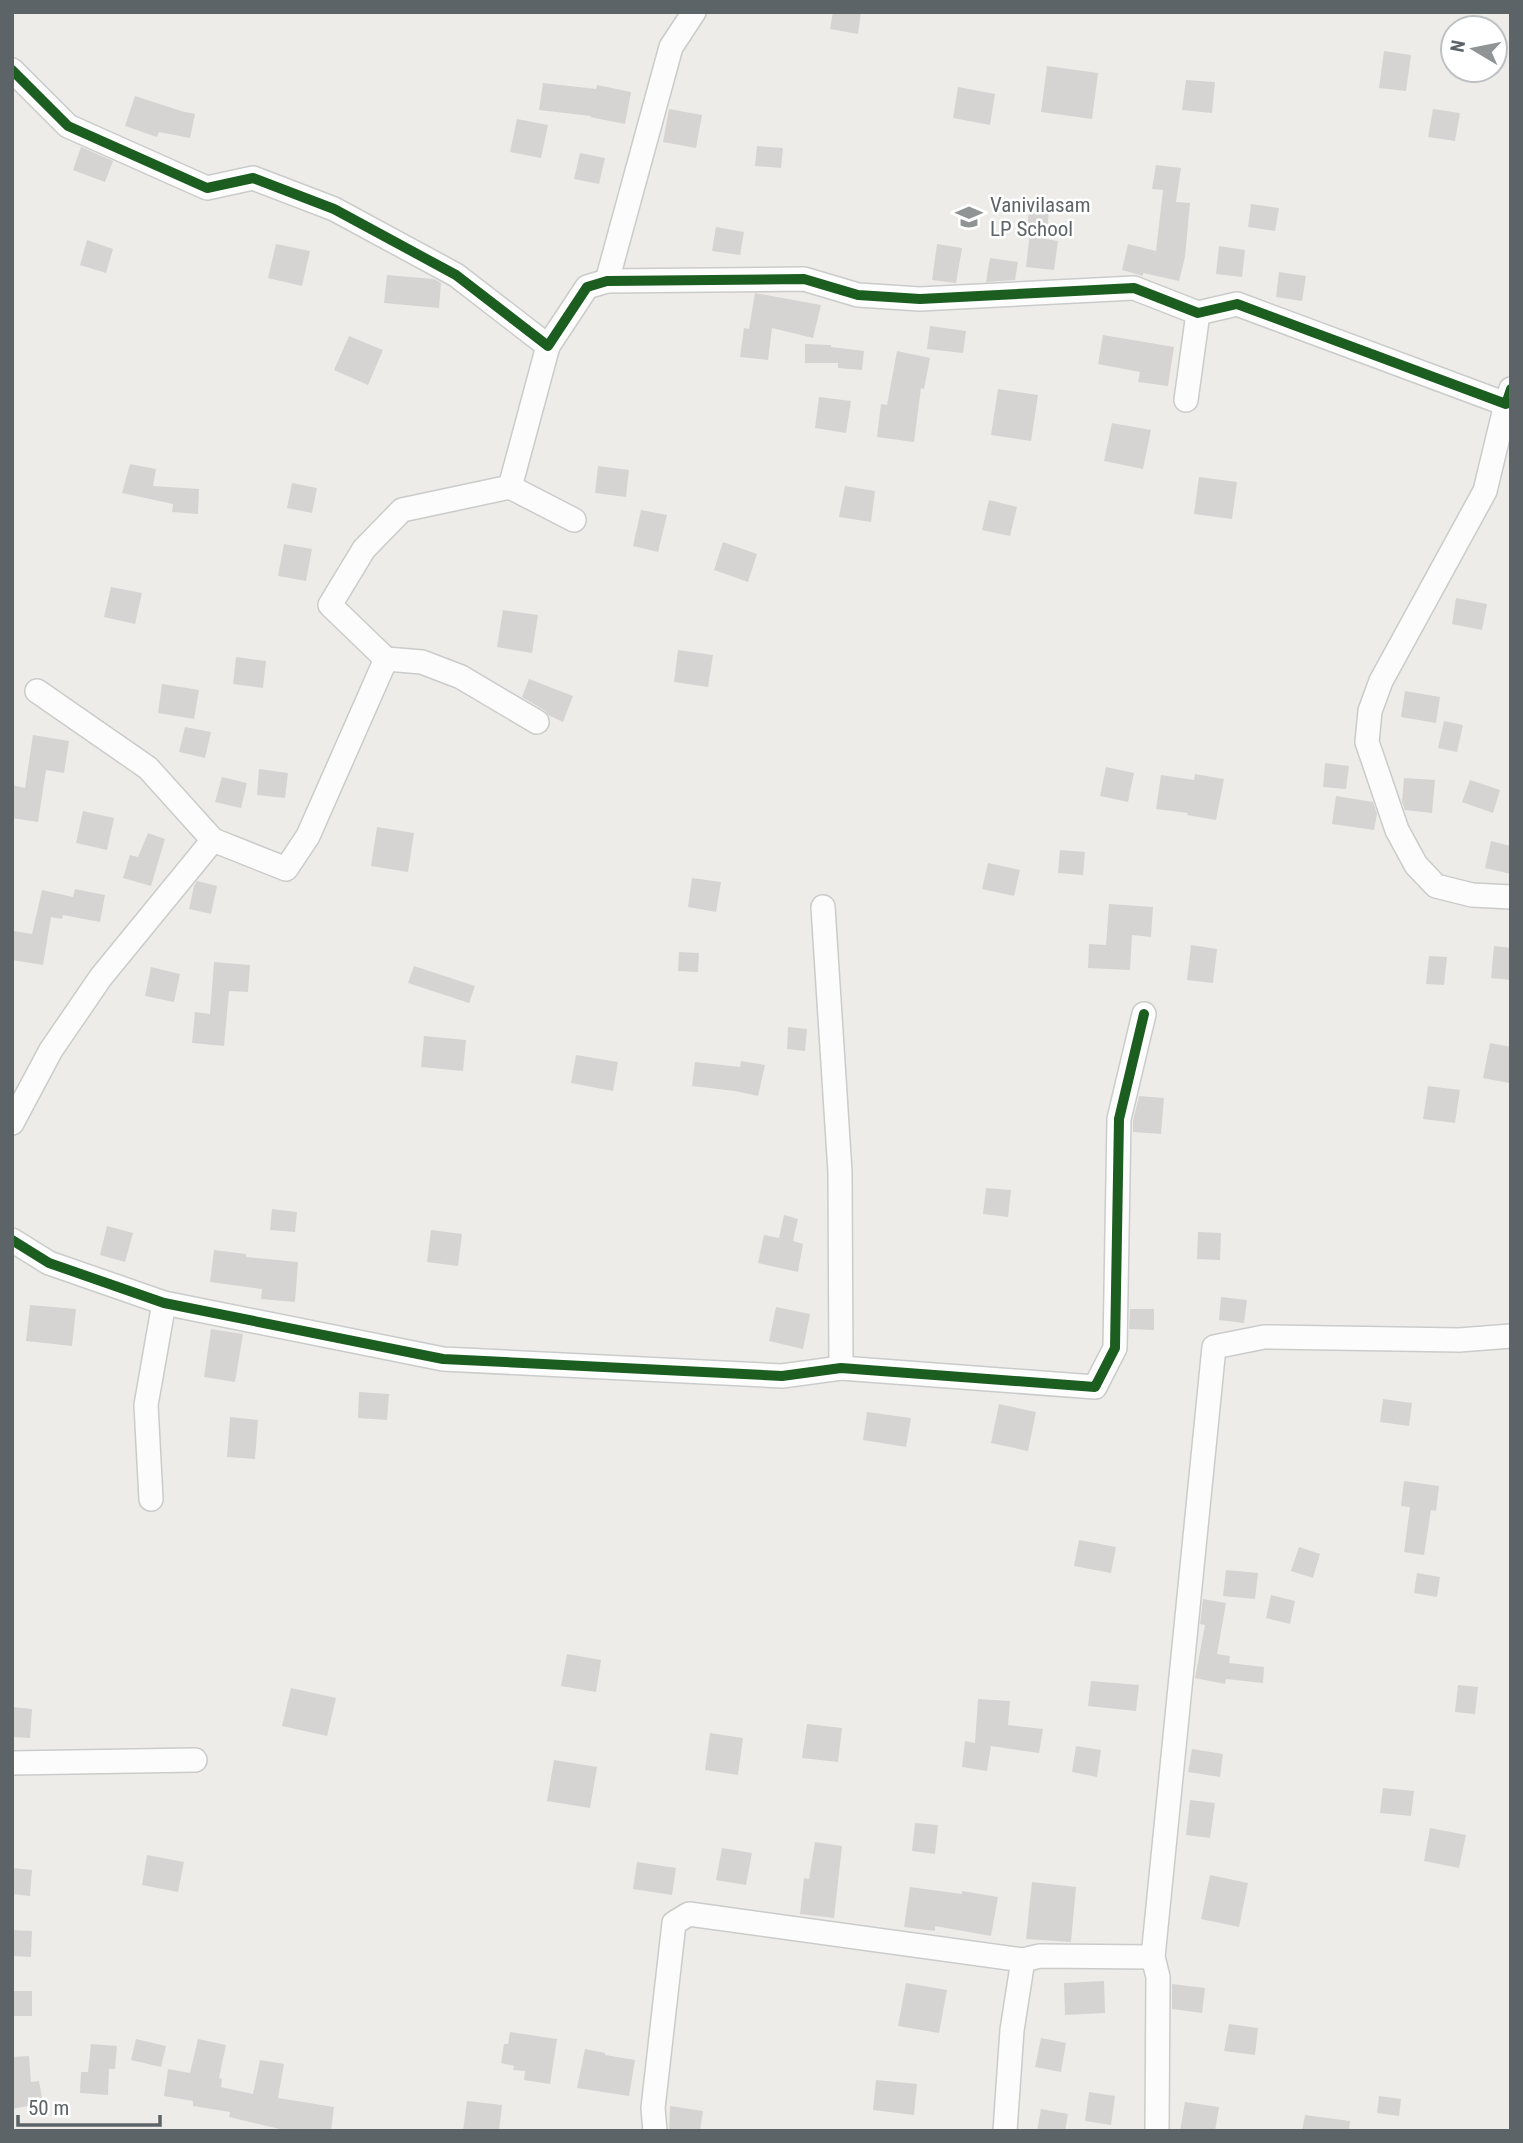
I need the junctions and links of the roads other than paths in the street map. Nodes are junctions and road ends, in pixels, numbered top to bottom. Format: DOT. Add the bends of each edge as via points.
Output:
graph roads {
  1 [pos="694,12"];
  2 [pos="12,70"];
  3 [pos="607,281"];
  4 [pos="1198,313"];
  5 [pos="548,346"];
  6 [pos="1508,396"];
  7 [pos="1186,400"];
  8 [pos="510,487"];
  9 [pos="574,520"];
  10 [pos="386,659"];
  11 [pos="37,691"];
  12 [pos="537,722"];
  13 [pos="213,840"];
  14 [pos="1511,897"];
  15 [pos="823,907"];
  16 [pos="1144,1014"];
  17 [pos="12,1123"];
  18 [pos="12,1240"];
  19 [pos="164,1303"];
  20 [pos="1511,1336"];
  21 [pos="841,1368"];
  22 [pos="151,1499"];
  23 [pos="195,1760"];
  24 [pos="12,1763"];
  25 [pos="1153,1957"];
  26 [pos="1023,1960"];
  27 [pos="655,2131"];
  28 [pos="1005,2131"];
  29 [pos="1157,2131"];
  1 -- 3 [label="street" via="671,47"];
  2 -- 5 [label="street" via="68,126 207,188 253,178 334,209 456,275"];
  3 -- 4 [label="street" via="804,279 858,295 920,299 1134,288"];
  3 -- 5 [label="street" via="587,287"];
  4 -- 6 [label="street" via="1237,304"];
  4 -- 7 [label="street"];
  5 -- 8 [label="street"];
  6 -- 14 [label="street" via="1485,491 1381,681 1370,711 1367,743 1397,830 1416,865 1436,886 1472,895"];
  8 -- 9 [label="street"];
  8 -- 10 [label="street" via="402,510 364,549 330,605"];
  10 -- 12 [label="street" via="422,662 461,677"];
  10 -- 13 [label="street" via="308,836 286,869"];
  11 -- 13 [label="street" via="148,768"];
  13 -- 17 [label="street" via="101,976 51,1050"];
  15 -- 21 [label="street" via="840,1172"];
  16 -- 21 [label="street" via="1119,1118 1115,1348 1095,1387"];
  18 -- 19 [label="street" via="49,1263"];
  19 -- 21 [label="street" via="443,1359 782,1376"];
  19 -- 22 [label="street" via="146,1405"];
  20 -- 25 [label="street" via="1459,1340 1264,1337 1214,1347"];
  23 -- 24 [label="street"];
  25 -- 26 [label="street" via="1040,1956"];
  25 -- 29 [label="street" via="1158,1977"];
  26 -- 27 [label="street" via="689,1914 674,1923 653,2108"];
  26 -- 28 [label="street" via="1012,2030"];
}
